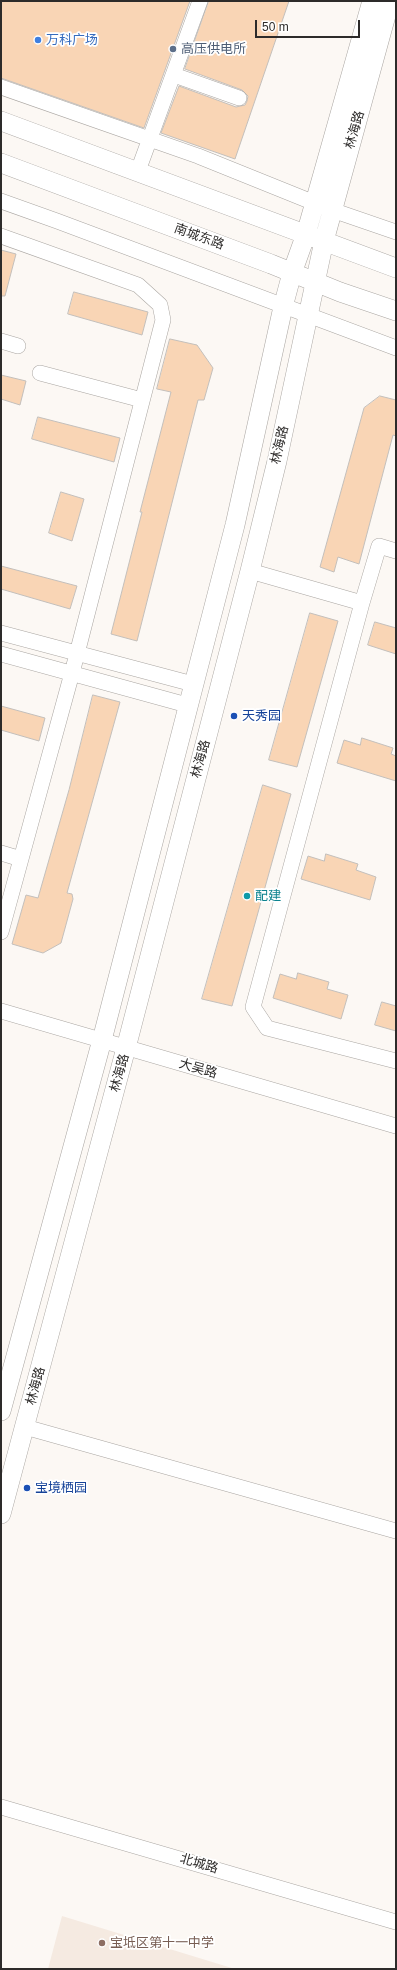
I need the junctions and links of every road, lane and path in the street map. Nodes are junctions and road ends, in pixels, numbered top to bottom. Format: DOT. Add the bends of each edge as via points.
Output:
graph roads {
  1 [pos="200,1"];
  2 [pos="387,2"];
  3 [pos="174,74"];
  4 [pos="1,87"];
  5 [pos="239,98"];
  6 [pos="1,121"];
  7 [pos="150,139"];
  8 [pos="1,163"];
  9 [pos="138,171"];
  10 [pos="1,201"];
  11 [pos="315,203"];
  12 [pos="332,210"];
  13 [pos="396,232"];
  14 [pos="306,234"];
  15 [pos="1,236"];
  16 [pos="324,241"];
  17 [pos="396,268"];
  18 [pos="292,273"];
  19 [pos="314,281"];
  20 [pos="283,307"];
  21 [pos="396,311"];
  22 [pos="308,316"];
  23 [pos="1,341"];
  24 [pos="18,346"];
  25 [pos="396,348"];
  26 [pos="40,373"];
  27 [pos="142,400"];
  28 [pos="396,551"];
  29 [pos="250,571"];
  30 [pos="362,603"];
  31 [pos="1,633"];
  32 [pos="77,653"];
  33 [pos="1,654"];
  34 [pos="72,673"];
  35 [pos="193,684"];
  36 [pos="187,705"];
  37 [pos="1,853"];
  38 [pos="21,859"];
  39 [pos="1,932"];
  40 [pos="1,1011"];
  41 [pos="102,1040"];
  42 [pos="126,1048"];
  43 [pos="396,1061"];
  44 [pos="396,1126"];
  45 [pos="1,1411"];
  46 [pos="25,1427"];
  47 [pos="4,1490"];
  48 [pos="1,1514"];
  49 [pos="396,1531"];
  50 [pos="1,1807"];
  51 [pos="396,1922"];
  1 -- 3 [label="street"];
  2 -- 11 [label="main road, 林海路"];
  2 -- 12 [label="main road, 林海路"];
  3 -- 5 [label="street"];
  3 -- 7 [label="street"];
  4 -- 7 [label="street"];
  6 -- 9 [label="main road"];
  7 -- 9 [label="street"];
  7 -- 11 [label="street"];
  8 -- 18 [label="main road, 南城东路"];
  9 -- 14 [label="main road"];
  10 -- 20 [label="street"];
  11 -- 12 [label="street"];
  11 -- 14 [label="main road, 林海路"];
  12 -- 13 [label="street"];
  12 -- 16 [label="main road, 林海路"];
  14 -- 16 [label="main road"];
  14 -- 18 [label="main road, 林海路"];
  15 -- 27 [label="street" via="138,285 160,305 164,320"];
  16 -- 17 [label="main road"];
  16 -- 19 [label="main road, 林海路"];
  18 -- 19 [label="main road, 南城东路"];
  18 -- 20 [label="main road, 林海路"];
  19 -- 21 [label="main road, 南城东路"];
  19 -- 22 [label="main road, 林海路"];
  20 -- 22 [label="street"];
  20 -- 35 [label="main road, 林海路" via="235,525"];
  22 -- 25 [label="street"];
  22 -- 29 [label="main road, 林海路"];
  23 -- 24 [label="street"];
  26 -- 27 [label="street"];
  27 -- 32 [label="street"];
  28 -- 30 [label="street" via="379,546"];
  29 -- 30 [label="street"];
  29 -- 42 [label="main road, 林海路"];
  30 -- 43 [label="street" via="253,1007 267,1028"];
  31 -- 32 [label="street"];
  32 -- 34 [label="street"];
  32 -- 35 [label="street"];
  33 -- 34 [label="street"];
  34 -- 36 [label="street"];
  34 -- 38 [label="street"];
  35 -- 36 [label="main road, 林海路"];
  36 -- 41 [label="main road, 林海路"];
  37 -- 38 [label="street"];
  38 -- 39 [label="street"];
  40 -- 41 [label="street, 大吴路"];
  41 -- 42 [label="street, 大吴路"];
  41 -- 45 [label="main road, 林海路"];
  42 -- 44 [label="street, 大吴路"];
  42 -- 46 [label="main road, 林海路"];
  46 -- 47 [label="main road, 林海路"];
  46 -- 49 [label="street"];
  47 -- 48 [label="main road, 林海路"];
  50 -- 51 [label="street, 北城路"];
}
